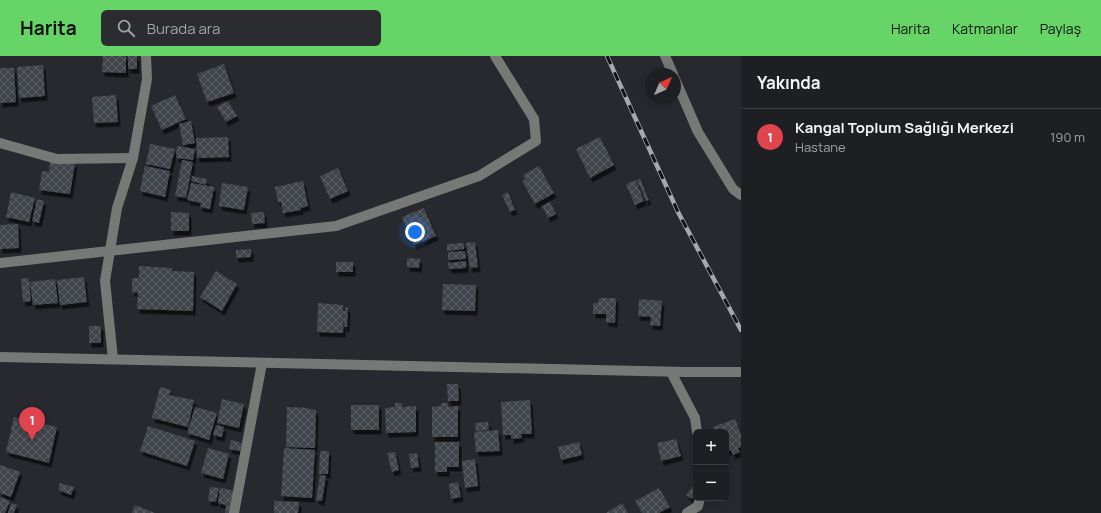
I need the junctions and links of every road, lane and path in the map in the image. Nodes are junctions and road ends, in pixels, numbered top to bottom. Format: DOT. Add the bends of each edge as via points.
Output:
graph roads {
  1 [pos="146,56"];
  2 [pos="495,56"];
  3 [pos="665,56"];
  4 [pos="670,68"];
  5 [pos="681,92"];
  6 [pos="0,143"];
  7 [pos="133,158"];
  8 [pos="741,195"];
  9 [pos="110,251"];
  10 [pos="0,263"];
  11 [pos="0,357"];
  12 [pos="113,359"];
  13 [pos="262,363"];
  14 [pos="671,372"];
  15 [pos="741,372"];
  16 [pos="697,429"];
  17 [pos="699,501"];
  18 [pos="234,513"];
  19 [pos="688,513"];
  1 -- 7 [label="street" via="147,79"];
  2 -- 9 [label="street" via="534,119 536,141 478,176 336,226"];
  3 -- 4 [label="street"];
  5 -- 8 [label="street" via="698,132 733,189"];
  6 -- 7 [label="street" via="57,159"];
  7 -- 9 [label="street" via="116,208"];
  9 -- 10 [label="street"];
  9 -- 12 [label="street" via="105,281"];
  11 -- 12 [label="street"];
  12 -- 13 [label="street"];
  13 -- 14 [label="street"];
  13 -- 18 [label="street"];
  14 -- 15 [label="street"];
  14 -- 16 [label="street" via="696,418"];
  17 -- 19 [label="street" via="698,506"];
}
